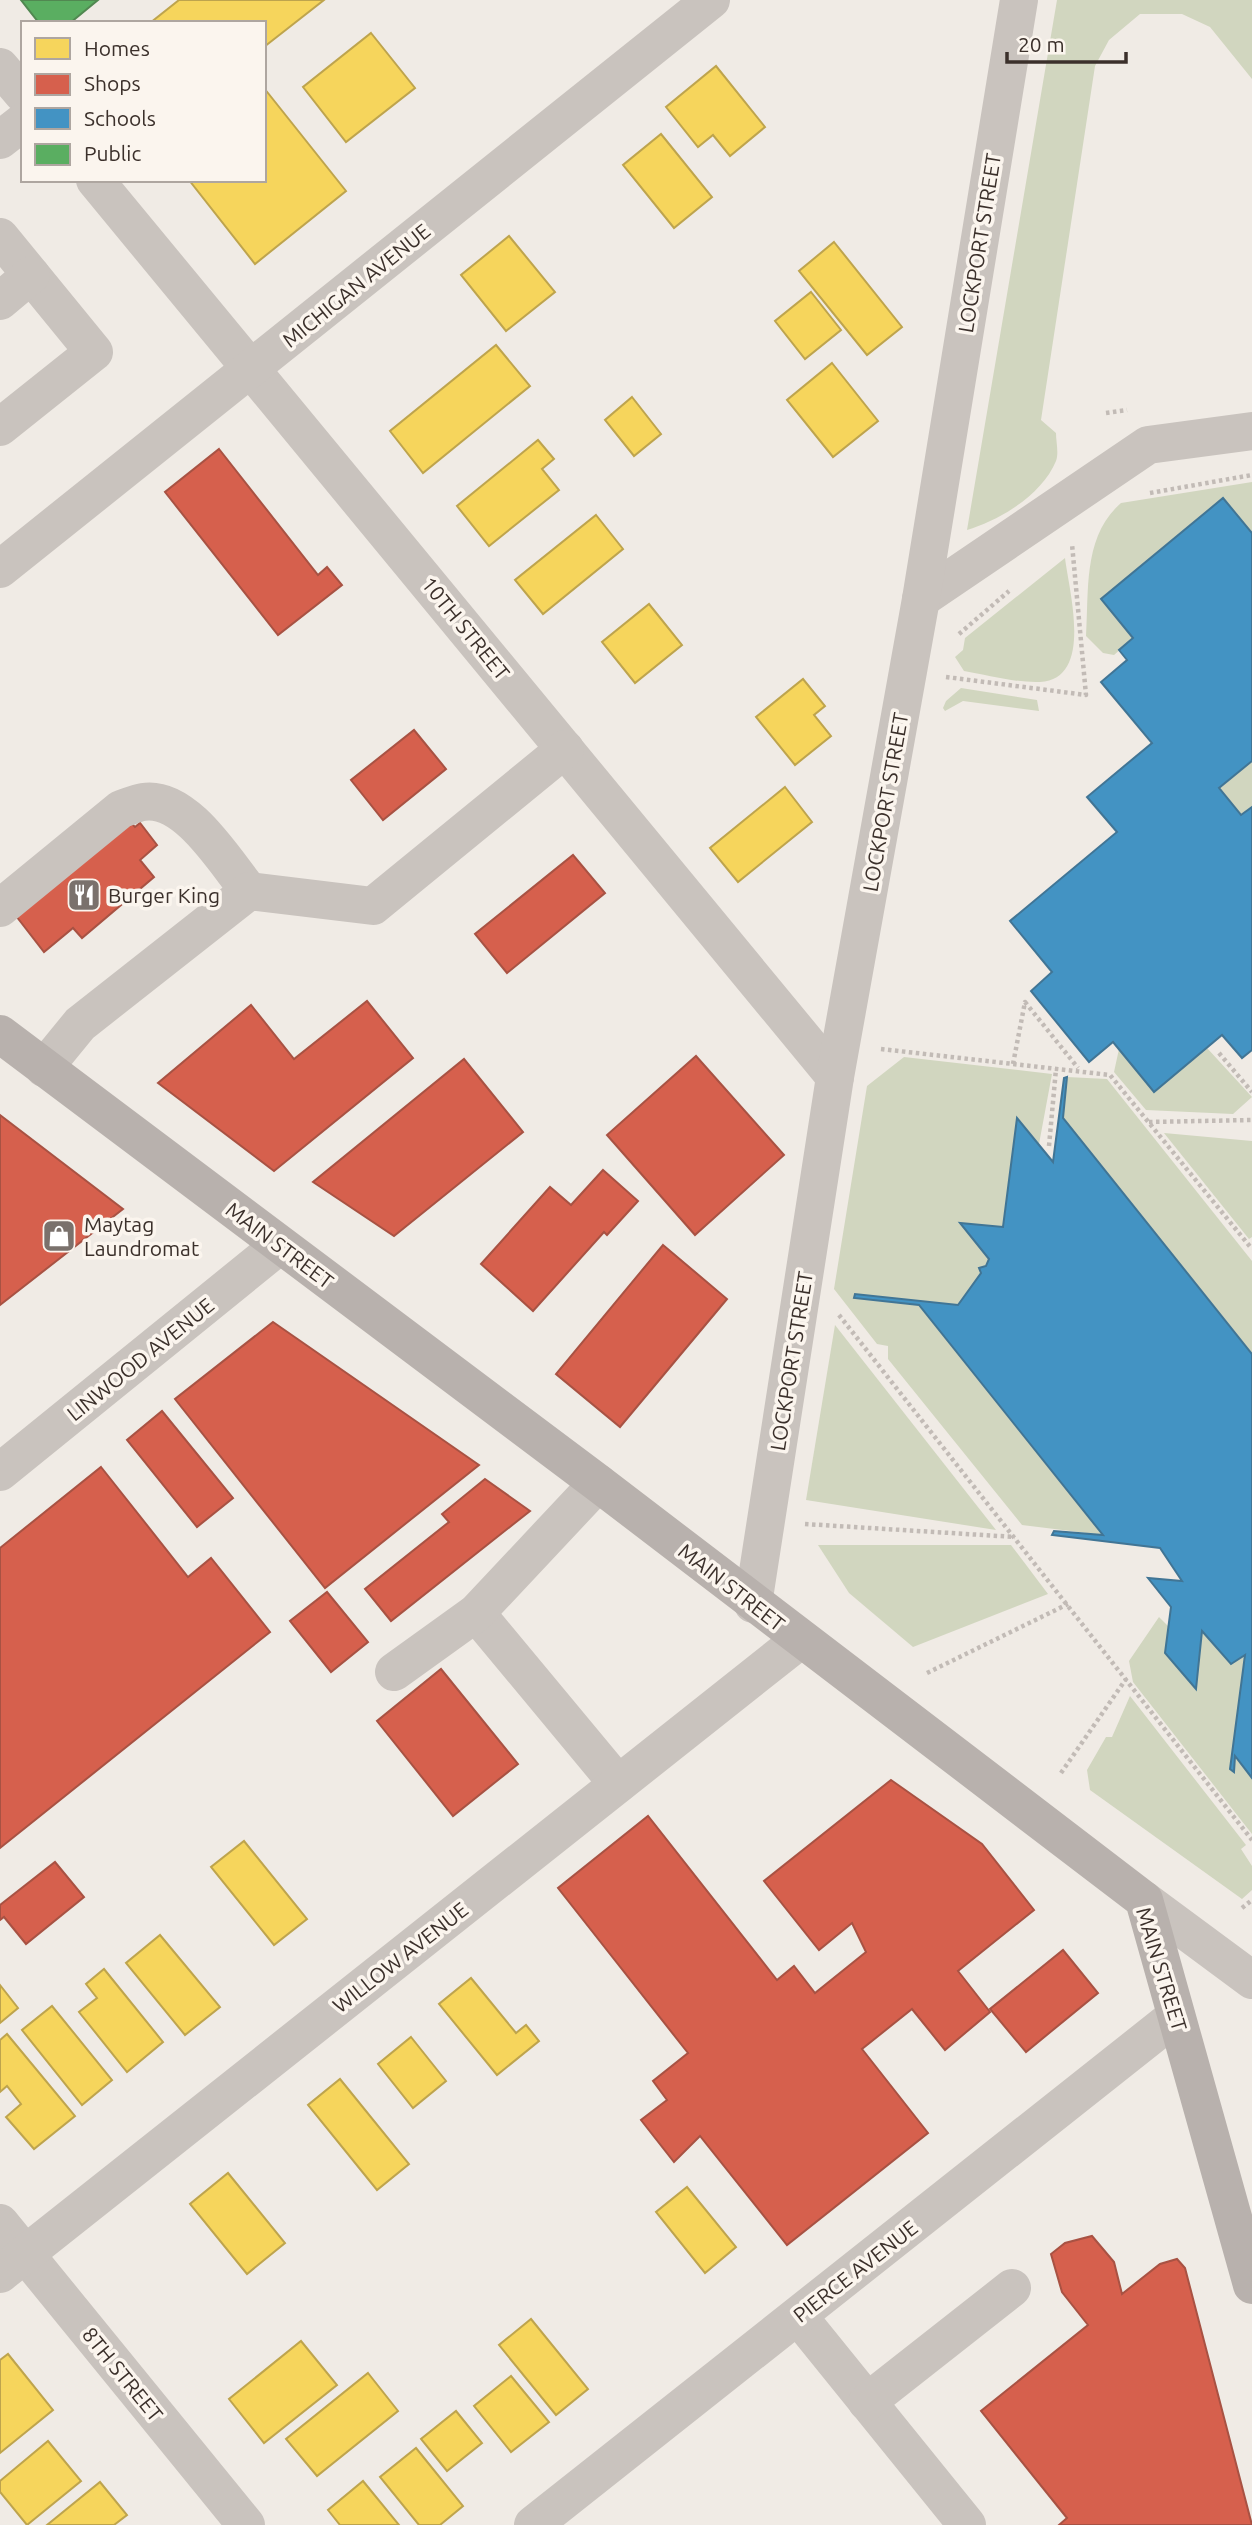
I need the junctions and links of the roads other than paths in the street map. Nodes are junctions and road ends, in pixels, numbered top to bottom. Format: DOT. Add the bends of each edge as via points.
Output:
graph roads {
  1 [pos="711,0"];
  2 [pos="1019,0"];
  3 [pos="0,67"];
  4 [pos="21,92"];
  5 [pos="21,124"];
  6 [pos="0,140"];
  7 [pos="97,182"];
  8 [pos="0,237"];
  9 [pos="32,275"];
  10 [pos="0,301"];
  11 [pos="251,368"];
  12 [pos="0,427"];
  13 [pos="1252,431"];
  14 [pos="6,551"];
  15 [pos="921,599"];
  16 [pos="565,749"];
  17 [pos="249,891"];
  18 [pos="0,908"];
  19 [pos="0,1034"];
  20 [pos="44,1068"];
  21 [pos="835,1077"];
  22 [pos="280,1245"];
  23 [pos="0,1472"];
  24 [pos="598,1483"];
  25 [pos="753,1604"];
  26 [pos="476,1613"];
  27 [pos="800,1640"];
  28 [pos="394,1672"];
  29 [pos="618,1784"];
  30 [pos="1144,1900"];
  31 [pos="1247,1969"];
  32 [pos="1177,2016"];
  33 [pos="0,2223"];
  34 [pos="12,2264"];
  35 [pos="1252,2285"];
  36 [pos="1012,2288"];
  37 [pos="797,2316"];
  38 [pos="867,2402"];
  39 [pos="246,2525"];
  40 [pos="533,2525"];
  41 [pos="967,2525"];
  1 -- 11 [label="street, MICHIGAN AVENUE"];
  2 -- 15 [label="street, LOCKPORT STREET"];
  3 -- 4 [label="street"];
  5 -- 6 [label="street"];
  7 -- 11 [label="street, 10TH STREET"];
  8 -- 9 [label="street"];
  9 -- 10 [label="street"];
  9 -- 12 [label="street" via="94,352"];
  11 -- 14 [label="street, MICHIGAN AVENUE"];
  11 -- 16 [label="street, 10TH STREET"];
  13 -- 15 [label="street" via="1148,445"];
  15 -- 21 [label="street, LOCKPORT STREET"];
  16 -- 17 [label="street" via="373,906"];
  16 -- 21 [label="street, 10TH STREET"];
  17 -- 18 [label="street" via="188,816 166,805 145,802 121,809"];
  17 -- 20 [label="street" via="80,1024"];
  19 -- 20 [label="main road, MAIN STREET"];
  20 -- 22 [label="main road, MAIN STREET"];
  21 -- 25 [label="street, LOCKPORT STREET"];
  22 -- 23 [label="street, LINWOOD AVENUE"];
  22 -- 24 [label="main road, MAIN STREET"];
  24 -- 25 [label="main road, MAIN STREET"];
  24 -- 26 [label="street"];
  25 -- 27 [label="main road, MAIN STREET"];
  26 -- 28 [label="street"];
  26 -- 29 [label="street"];
  27 -- 29 [label="street, WILLOW AVENUE"];
  27 -- 30 [label="main road, MAIN STREET"];
  29 -- 34 [label="street, WILLOW AVENUE"];
  30 -- 31 [label="street"];
  30 -- 32 [label="main road, MAIN STREET"];
  32 -- 35 [label="main road, MAIN STREET"];
  32 -- 37 [label="street, PIERCE AVENUE"];
  33 -- 34 [label="street, 8TH STREET"];
  34 -- 39 [label="street, 8TH STREET"];
  36 -- 38 [label="street"];
  37 -- 38 [label="street"];
  37 -- 40 [label="street, PIERCE AVENUE"];
  38 -- 41 [label="street"];
}
